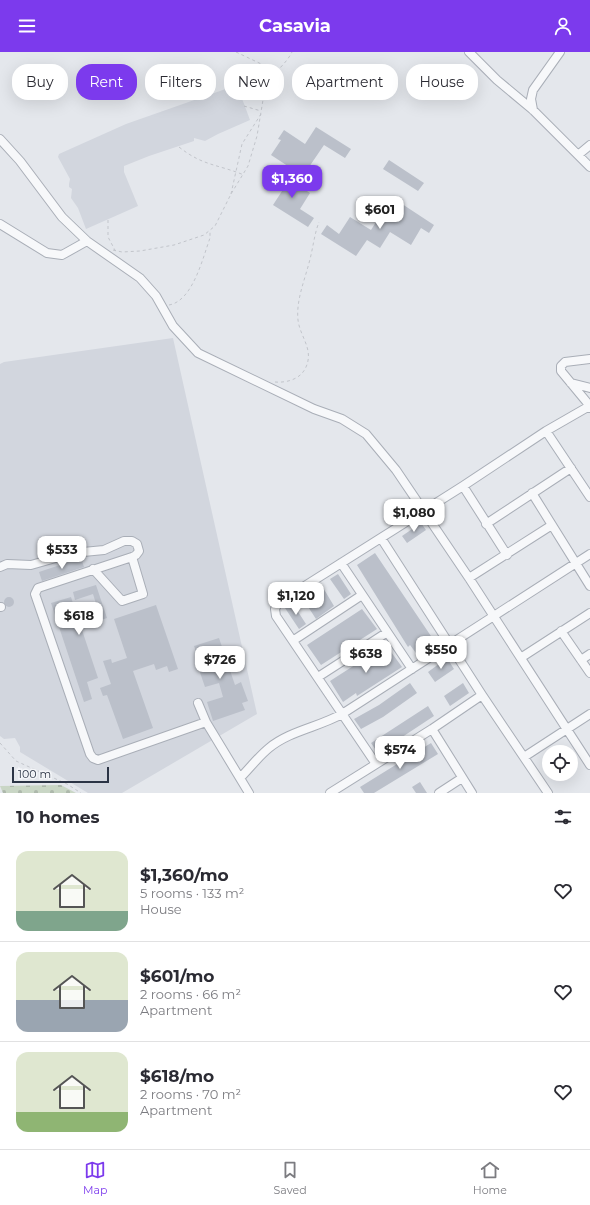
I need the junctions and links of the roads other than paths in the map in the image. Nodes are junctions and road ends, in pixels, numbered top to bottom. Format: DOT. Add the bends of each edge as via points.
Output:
graph roads {
  1 [pos="469,52"];
  2 [pos="560,52"];
  3 [pos="533,110"];
  4 [pos="0,138"];
  5 [pos="590,145"];
  6 [pos="578,155"];
  7 [pos="590,167"];
  8 [pos="0,224"];
  9 [pos="87,241"];
  10 [pos="590,359"];
  11 [pos="571,383"];
  12 [pos="590,388"];
  13 [pos="590,407"];
  14 [pos="546,431"];
  15 [pos="571,468"];
  16 [pos="463,486"];
  17 [pos="532,493"];
  18 [pos="590,497"];
  19 [pos="424,511"];
  20 [pos="486,524"];
  21 [pos="552,525"];
  22 [pos="381,538"];
  23 [pos="590,554"];
  24 [pos="506,555"];
  25 [pos="132,557"];
  26 [pos="341,563"];
  27 [pos="576,563"];
  28 [pos="0,567"];
  29 [pos="93,569"];
  30 [pos="469,578"];
  31 [pos="590,586"];
  32 [pos="362,595"];
  33 [pos="590,613"];
  34 [pos="494,616"];
  35 [pos="561,631"];
  36 [pos="386,633"];
  37 [pos="294,640"];
  38 [pos="450,644"];
  39 [pos="590,654"];
  40 [pos="522,657"];
  41 [pos="581,660"];
  42 [pos="412,669"];
  43 [pos="590,673"];
  44 [pos="318,677"];
  45 [pos="482,695"];
  46 [pos="198,703"];
  47 [pos="342,714"];
  48 [pos="590,714"];
  49 [pos="206,722"];
  50 [pos="432,729"];
  51 [pos="568,729"];
  52 [pos="524,757"];
  53 [pos="376,764"];
  54 [pos="590,765"];
  55 [pos="240,778"];
  56 [pos="462,778"];
  57 [pos="250,793"];
  58 [pos="330,793"];
  59 [pos="440,793"];
  60 [pos="472,793"];
  61 [pos="548,793"];
  1 -- 3 [label="street"];
  2 -- 3 [label="street" via="533,90"];
  3 -- 6 [label="street"];
  4 -- 9 [label="street" via="62,217"];
  5 -- 6 [label="street"];
  6 -- 7 [label="street"];
  8 -- 9 [label="street" via="48,253 62,255"];
  9 -- 19 [label="street" via="140,278 156,296 173,326 198,353 314,409 342,419 366,434 396,470"];
  10 -- 11 [label="street" via="565,362 561,366 561,371"];
  11 -- 12 [label="street"];
  11 -- 13 [label="street"];
  13 -- 14 [label="street"];
  14 -- 15 [label="street"];
  14 -- 16 [label="street"];
  15 -- 17 [label="street"];
  15 -- 18 [label="street"];
  16 -- 19 [label="street"];
  16 -- 20 [label="street"];
  17 -- 20 [label="street"];
  17 -- 21 [label="street"];
  19 -- 22 [label="street"];
  19 -- 30 [label="street"];
  20 -- 24 [label="street"];
  21 -- 24 [label="street"];
  21 -- 27 [label="street"];
  22 -- 26 [label="street"];
  22 -- 38 [label="street"];
  23 -- 27 [label="street"];
  24 -- 30 [label="street"];
  25 -- 28 [label="street" via="139,551 137,544 124,541 104,550 73,553 31,565 7,564"];
  25 -- 29 [label="street"];
  25 -- 29 [label="street" via="143,594 122,602"];
  26 -- 32 [label="street"];
  26 -- 37 [label="street" via="278,604 275,609 276,616"];
  27 -- 31 [label="street"];
  27 -- 34 [label="street"];
  29 -- 49 [label="street" via="38,588 35,594 90,754 98,760"];
  30 -- 34 [label="street"];
  32 -- 36 [label="street"];
  32 -- 37 [label="street"];
  33 -- 35 [label="street"];
  34 -- 38 [label="street"];
  34 -- 40 [label="street"];
  35 -- 40 [label="street"];
  35 -- 41 [label="street"];
  36 -- 42 [label="street"];
  36 -- 44 [label="street"];
  37 -- 44 [label="street"];
  38 -- 42 [label="street"];
  38 -- 45 [label="street"];
  39 -- 41 [label="street"];
  40 -- 51 [label="street"];
  41 -- 43 [label="street"];
  42 -- 47 [label="street"];
  44 -- 47 [label="street"];
  45 -- 50 [label="street"];
  45 -- 52 [label="street"];
  46 -- 49 [label="street"];
  47 -- 53 [label="street"];
  47 -- 55 [label="street" via="269,748"];
  48 -- 51 [label="street"];
  49 -- 55 [label="street"];
  50 -- 53 [label="street"];
  50 -- 56 [label="street"];
  51 -- 52 [label="street"];
  51 -- 54 [label="street"];
  52 -- 61 [label="street"];
  53 -- 58 [label="street"];
  55 -- 57 [label="street"];
  56 -- 59 [label="street"];
  56 -- 60 [label="street"];
}
